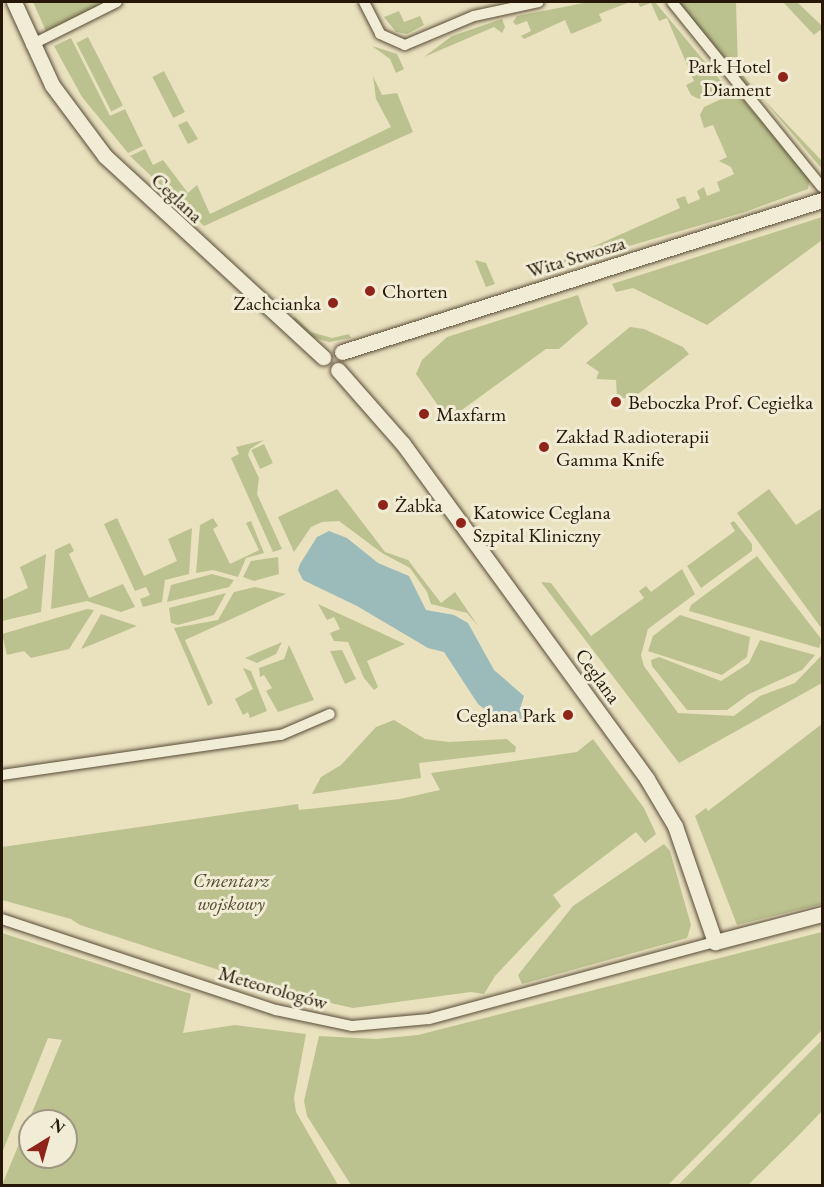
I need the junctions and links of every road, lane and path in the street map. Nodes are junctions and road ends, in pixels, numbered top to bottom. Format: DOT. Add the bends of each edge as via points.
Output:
graph roads {
  1 [pos="14,2"];
  2 [pos="117,2"];
  3 [pos="364,2"];
  4 [pos="539,2"];
  5 [pos="672,2"];
  6 [pos="31,45"];
  7 [pos="822,187"];
  8 [pos="822,200"];
  9 [pos="342,352"];
  10 [pos="323,357"];
  11 [pos="338,370"];
  12 [pos="330,714"];
  13 [pos="2,775"];
  14 [pos="822,914"];
  15 [pos="2,919"];
  16 [pos="715,942"];
  1 -- 6 [label="street, Ceglana"];
  2 -- 6 [label="street"];
  3 -- 4 [label="street" via="380,34 405,45 474,16"];
  5 -- 7 [label="street"];
  6 -- 10 [label="street, Ceglana" via="63,102 105,156"];
  8 -- 9 [label="street, Wita Stwosza"];
  9 -- 10 [label="street" via="331,348"];
  9 -- 11 [label="street" via="345,361"];
  10 -- 11 [label="street" via="327,369"];
  11 -- 16 [label="street, Ceglana" via="417,462 647,779 684,848"];
  12 -- 13 [label="street" via="281,735"];
  14 -- 16 [label="street"];
  15 -- 16 [label="street, Meteorologów" via="285,1013 352,1026 429,1018"];
}
